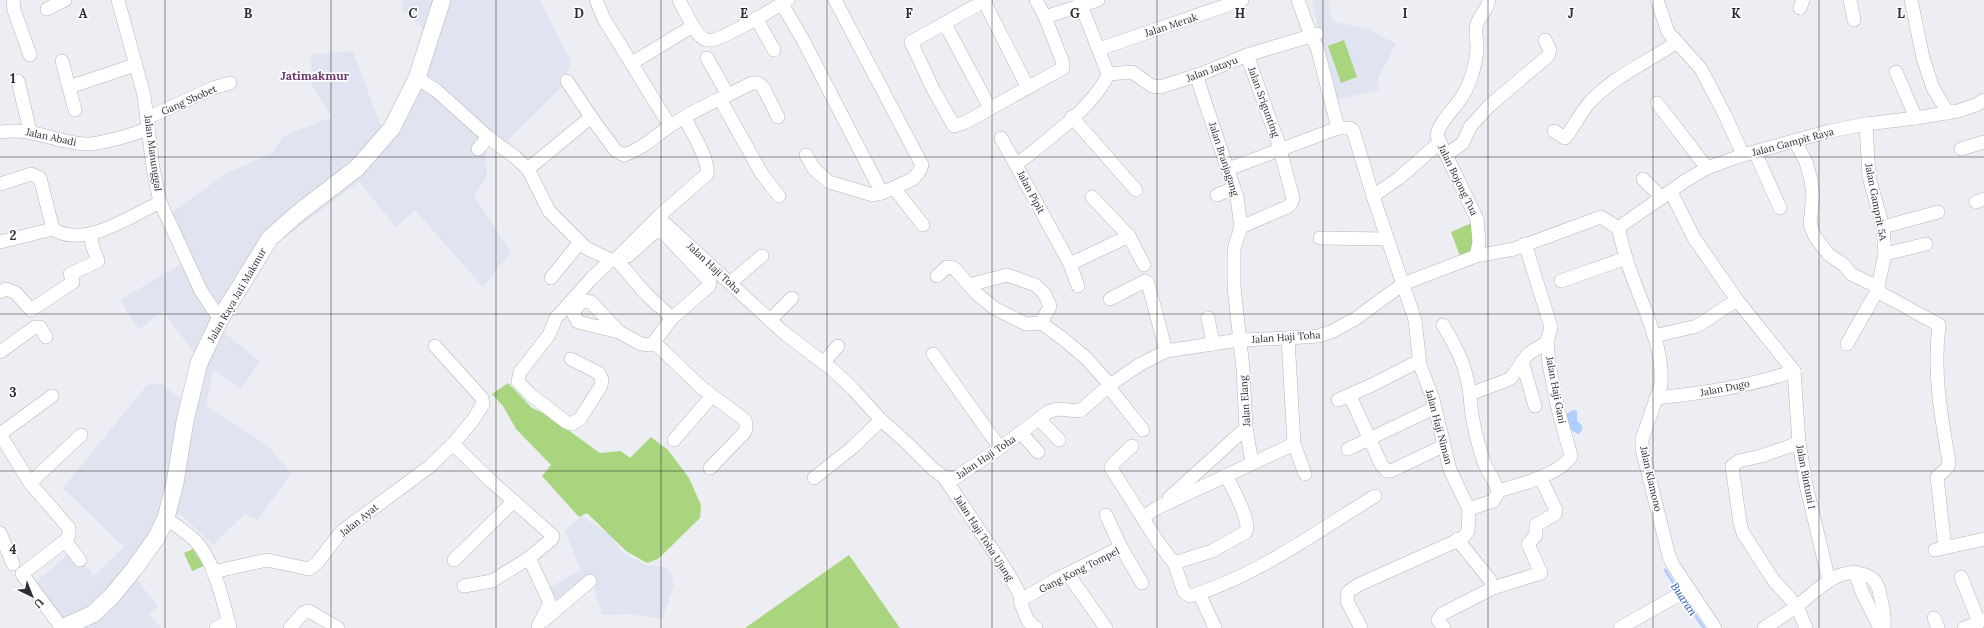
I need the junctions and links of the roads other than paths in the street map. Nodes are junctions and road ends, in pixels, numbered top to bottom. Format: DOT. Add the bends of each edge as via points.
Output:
graph roads {
  1 [pos="13,0"];
  2 [pos="65,0"];
  3 [pos="120,0"];
  4 [pos="442,0"];
  5 [pos="596,0"];
  6 [pos="679,0"];
  7 [pos="836,0"];
  8 [pos="985,0"];
  9 [pos="1036,0"];
  10 [pos="1098,0"];
  11 [pos="1242,0"];
  12 [pos="1298,0"];
  13 [pos="1307,0"];
  14 [pos="1489,0"];
  15 [pos="1657,0"];
  16 [pos="1850,0"];
  17 [pos="1911,0"];
  18 [pos="785,2"];
  19 [pos="1080,2"];
  20 [pos="47,9"];
  21 [pos="1045,17"];
  22 [pos="756,18"];
  23 [pos="1854,20"];
  24 [pos="945,24"];
  25 [pos="693,26"];
  26 [pos="1315,39"];
  27 [pos="1546,40"];
  28 [pos="1677,42"];
  29 [pos="1099,49"];
  30 [pos="774,50"];
  31 [pos="30,55"];
  32 [pos="1247,55"];
  33 [pos="708,58"];
  34 [pos="62,61"];
  35 [pos="632,63"];
  36 [pos="135,65"];
  37 [pos="1896,72"];
  38 [pos="1108,74"];
  39 [pos="1196,75"];
  40 [pos="417,78"];
  41 [pos="18,81"];
  42 [pos="567,81"];
  43 [pos="230,83"];
  44 [pos="69,87"];
  45 [pos="1028,88"];
  46 [pos="724,97"];
  47 [pos="1984,100"];
  48 [pos="1657,103"];
  49 [pos="990,108"];
  50 [pos="75,110"];
  51 [pos="1948,113"];
  52 [pos="591,117"];
  53 [pos="778,117"];
  54 [pos="1072,117"];
  55 [pos="684,118"];
  56 [pos="1916,118"];
  57 [pos="148,123"];
  58 [pos="1866,124"];
  59 [pos="670,126"];
  60 [pos="1338,128"];
  61 [pos="30,131"];
  62 [pos="1554,131"];
  63 [pos="0,132"];
  64 [pos="488,137"];
  65 [pos="1001,138"];
  66 [pos="1796,141"];
  67 [pos="1984,142"];
  68 [pos="1439,143"];
  69 [pos="478,149"];
  70 [pos="1280,149"];
  71 [pos="1961,149"];
  72 [pos="1749,154"];
  73 [pos="806,155"];
  74 [pos="1446,156"];
  75 [pos="1016,165"];
  76 [pos="1707,168"];
  77 [pos="528,169"];
  78 [pos="1228,169"];
  79 [pos="1643,179"];
  80 [pos="0,184"];
  81 [pos="1234,188"];
  82 [pos="1136,190"];
  83 [pos="888,191"];
  84 [pos="1217,195"];
  85 [pos="1666,195"];
  86 [pos="779,196"];
  87 [pos="1373,196"];
  88 [pos="1092,198"];
  89 [pos="160,202"];
  90 [pos="1780,208"];
  91 [pos="1938,212"];
  92 [pos="658,217"];
  93 [pos="923,225"];
  94 [pos="1240,227"];
  95 [pos="1883,227"];
  96 [pos="1618,228"];
  97 [pos="53,229"];
  98 [pos="91,234"];
  99 [pos="1129,236"];
  100 [pos="1320,238"];
  101 [pos="1387,239"];
  102 [pos="0,242"];
  103 [pos="580,242"];
  104 [pos="1525,244"];
  105 [pos="1926,244"];
  106 [pos="1885,254"];
  107 [pos="762,256"];
  108 [pos="1476,256"];
  109 [pos="1626,258"];
  110 [pos="616,261"];
  111 [pos="1070,264"];
  112 [pos="1144,265"];
  113 [pos="937,276"];
  114 [pos="551,278"];
  115 [pos="1561,281"];
  116 [pos="730,283"];
  117 [pos="970,284"];
  118 [pos="1403,284"];
  119 [pos="1078,286"];
  120 [pos="1877,289"];
  121 [pos="0,292"];
  122 [pos="792,298"];
  123 [pos="1110,299"];
  124 [pos="1737,300"];
  125 [pos="672,318"];
  126 [pos="1208,318"];
  127 [pos="220,319"];
  128 [pos="770,320"];
  129 [pos="1041,323"];
  130 [pos="1443,325"];
  131 [pos="619,332"];
  132 [pos="1654,336"];
  133 [pos="46,337"];
  134 [pos="1288,338"];
  135 [pos="1239,340"];
  136 [pos="654,342"];
  137 [pos="1547,342"];
  138 [pos="1213,344"];
  139 [pos="1847,344"];
  140 [pos="435,346"];
  141 [pos="838,346"];
  142 [pos="1166,351"];
  143 [pos="0,352"];
  144 [pos="933,354"];
  145 [pos="571,359"];
  146 [pos="1419,361"];
  147 [pos="1522,361"];
  148 [pos="823,363"];
  149 [pos="1794,371"];
  150 [pos="1109,386"];
  151 [pos="1470,394"];
  152 [pos="52,396"];
  153 [pos="712,396"];
  154 [pos="1656,398"];
  155 [pos="1535,406"];
  156 [pos="1434,408"];
  157 [pos="1039,419"];
  158 [pos="881,420"];
  159 [pos="1246,428"];
  160 [pos="1143,430"];
  161 [pos="1021,433"];
  162 [pos="0,434"];
  163 [pos="81,435"];
  164 [pos="674,440"];
  165 [pos="1059,440"];
  166 [pos="1369,440"];
  167 [pos="1799,442"];
  168 [pos="453,444"];
  169 [pos="1294,444"];
  170 [pos="1132,446"];
  171 [pos="1443,446"];
  172 [pos="1000,448"];
  173 [pos="1348,450"];
  174 [pos="1038,452"];
  175 [pos="1252,463"];
  176 [pos="710,468"];
  177 [pos="1305,474"];
  178 [pos="1226,475"];
  179 [pos="944,477"];
  180 [pos="1540,477"];
  181 [pos="814,478"];
  182 [pos="30,483"];
  183 [pos="1498,492"];
  184 [pos="1375,496"];
  185 [pos="514,501"];
  186 [pos="1157,508"];
  187 [pos="1469,509"];
  188 [pos="1106,515"];
  189 [pos="1143,517"];
  190 [pos="166,518"];
  191 [pos="0,533"];
  192 [pos="1457,539"];
  193 [pos="1984,539"];
  194 [pos="65,541"];
  195 [pos="1121,547"];
  196 [pos="529,558"];
  197 [pos="80,560"];
  198 [pos="454,560"];
  199 [pos="1174,563"];
  200 [pos="13,564"];
  201 [pos="213,572"];
  202 [pos="1855,572"];
  203 [pos="1068,574"];
  204 [pos="1961,576"];
  205 [pos="590,581"];
  206 [pos="1829,581"];
  207 [pos="1142,583"];
  208 [pos="464,586"];
  209 [pos="1493,588"];
  210 [pos="1682,592"];
  211 [pos="1199,593"];
  212 [pos="1022,600"];
  213 [pos="1797,606"];
  214 [pos="89,621"];
  215 [pos="1982,621"];
  216 [pos="230,625"];
  217 [pos="537,627"];
  218 [pos="62,628"];
  219 [pos="216,628"];
  220 [pos="290,628"];
  221 [pos="338,628"];
  222 [pos="1036,628"];
  223 [pos="1106,628"];
  224 [pos="1215,628"];
  225 [pos="1360,628"];
  226 [pos="1444,628"];
  227 [pos="1620,628"];
  228 [pos="1715,628"];
  229 [pos="1764,628"];
  230 [pos="1806,628"];
  231 [pos="1880,628"];
  232 [pos="1884,628"];
  233 [pos="1964,628"];
  1 -- 31 [label="street"];
  2 -- 20 [label="street"];
  3 -- 36 [label="street, Jalan Manunggal"];
  4 -- 40 [label="main road, Jalan Raya Jati Makmur"];
  5 -- 35 [label="street" via="604,19"];
  6 -- 25 [label="street"];
  7 -- 83 [label="street" via="922,165 913,179"];
  8 -- 24 [label="street"];
  8 -- 45 [label="street"];
  9 -- 21 [label="street"];
  10 -- 19 [label="street"];
  11 -- 29 [label="street, Jalan Merak"];
  12 -- 26 [label="street"];
  13 -- 26 [label="street"];
  14 -- 68 [label="street, Jalan Bojong Tua" via="1475,31 1478,45 1469,82 1455,108 1437,130"];
  15 -- 28 [label="street" via="1668,32"];
  16 -- 23 [label="street"];
  17 -- 51 [label="street" via="1928,73 1933,88"];
  18 -- 22 [label="street"];
  18 -- 83 [label="street" via="803,40"];
  19 -- 21 [label="street"];
  19 -- 29 [label="street"];
  21 -- 45 [label="street" via="1064,66"];
  22 -- 25 [label="street" via="711,41 705,40"];
  22 -- 30 [label="street"];
  24 -- 49 [label="street"];
  24 -- 49 [label="street" via="910,44 948,117 953,126 958,125"];
  25 -- 35 [label="street"];
  26 -- 32 [label="street, Jalan Jatayu"];
  26 -- 60 [label="street"];
  27 -- 74 [label="street" via="1550,50 1548,56 1489,106 1470,127 1463,143"];
  28 -- 62 [label="street" via="1604,90 1589,103 1565,138"];
  28 -- 72 [label="street" via="1707,79"];
  29 -- 38 [label="street"];
  32 -- 39 [label="street, Jalan Jatayu"];
  32 -- 70 [label="street, Jalan Srigunting"];
  33 -- 46 [label="street"];
  34 -- 44 [label="street"];
  35 -- 59 [label="street"];
  36 -- 44 [label="street"];
  36 -- 57 [label="street, Jalan Manunggal" via="144,95"];
  37 -- 56 [label="street"];
  38 -- 39 [label="street, Jalan Jatayu" via="1132,72 1152,86"];
  38 -- 54 [label="street, Jalan Pipit" via="1100,90"];
  39 -- 78 [label="street, Jalan Branjagang"];
  40 -- 64 [label="street" via="437,91"];
  40 -- 127 [label="main road, Jalan Raya Jati Makmur" via="385,138 357,168 270,238"];
  41 -- 61 [label="street"];
  42 -- 52 [label="street"];
  43 -- 57 [label="street, Gang Sbobet"];
  44 -- 50 [label="street"];
  45 -- 49 [label="street"];
  46 -- 53 [label="street" via="752,83 758,83 763,87"];
  46 -- 55 [label="street"];
  46 -- 86 [label="street" via="762,174"];
  47 -- 51 [label="street, Jalan Gampit Raya"];
  48 -- 76 [label="street"];
  51 -- 56 [label="street, Jalan Gampit Raya"];
  52 -- 59 [label="street" via="614,149 622,155 636,151"];
  52 -- 77 [label="street"];
  54 -- 75 [label="street, Jalan Pipit"];
  54 -- 82 [label="street"];
  55 -- 59 [label="street"];
  55 -- 92 [label="street" via="708,168 707,174"];
  56 -- 58 [label="street, Jalan Gampit Raya"];
  57 -- 61 [label="street, Jalan Abadi" via="137,133 87,144"];
  57 -- 89 [label="street, Jalan Manunggal"];
  58 -- 66 [label="street, Jalan Gampit Raya"];
  58 -- 95 [label="street, Jalan Gamprit 5A" via="1869,177"];
  60 -- 70 [label="street"];
  60 -- 87 [label="street, Jalan Haji Niman" via="1353,130"];
  61 -- 63 [label="street, Jalan Abadi"];
  64 -- 69 [label="street"];
  64 -- 77 [label="street"];
  65 -- 75 [label="street"];
  66 -- 72 [label="street, Jalan Gampit Raya"];
  66 -- 120 [label="street" via="1811,180 1813,195 1810,224 1815,237 1829,255 1843,264 1850,274"];
  67 -- 71 [label="street"];
  68 -- 74 [label="street, Jalan Bojong Tua"];
  68 -- 87 [label="street" via="1399,178"];
  70 -- 78 [label="street"];
  70 -- 94 [label="street, Jalan Srigunting" via="1293,198 1291,204"];
  72 -- 76 [label="street, Jalan Gampit Raya"];
  72 -- 90 [label="street"];
  73 -- 83 [label="street" via="814,169 829,182 873,195"];
  74 -- 108 [label="street, Jalan Bojong Tua" via="1477,219"];
  75 -- 111 [label="street, Jalan Pipit"];
  76 -- 85 [label="street, Jalan Gampit Raya"];
  77 -- 103 [label="street" via="549,212"];
  78 -- 81 [label="street, Jalan Branjagang"];
  79 -- 85 [label="street"];
  80 -- 97 [label="street" via="31,174 40,178"];
  81 -- 84 [label="street"];
  81 -- 94 [label="street, Jalan Branjagang"];
  83 -- 93 [label="street"];
  85 -- 96 [label="street, Jalan Gampit Raya"];
  85 -- 124 [label="street"];
  87 -- 101 [label="street, Jalan Haji Niman"];
  88 -- 99 [label="street"];
  89 -- 98 [label="street"];
  89 -- 127 [label="street, Jalan Manunggal" via="201,291"];
  91 -- 95 [label="street"];
  92 -- 110 [label="street"];
  92 -- 116 [label="street, Jalan Haji Toha"];
  94 -- 135 [label="street, Jalan Branjagang" via="1233,265"];
  95 -- 106 [label="street, Jalan Gamprit 5A"];
  96 -- 104 [label="street, Jalan Haji Toha" via="1601,217"];
  96 -- 109 [label="street, Jalan Klamono"];
  97 -- 98 [label="street" via="67,235"];
  97 -- 102 [label="street"];
  98 -- 121 [label="street" via="98,261 70,274 73,282 62,291 31,310 16,293 6,289"];
  99 -- 111 [label="street"];
  99 -- 112 [label="street"];
  100 -- 101 [label="street"];
  101 -- 118 [label="street, Jalan Haji Niman"];
  103 -- 110 [label="street" via="586,248"];
  103 -- 114 [label="street"];
  104 -- 108 [label="street, Jalan Haji Toha" via="1514,249"];
  104 -- 137 [label="street, Jalan Haji Gani" via="1551,327"];
  105 -- 106 [label="street"];
  106 -- 120 [label="street, Jalan Gamprit 5A"];
  107 -- 116 [label="street"];
  108 -- 118 [label="street, Jalan Haji Toha"];
  109 -- 115 [label="street"];
  109 -- 132 [label="street, Jalan Klamono"];
  110 -- 125 [label="street"];
  110 -- 125 [label="street" via="660,230 708,278 709,286"];
  110 -- 145 [label="street" via="590,280 556,318 549,335 520,372 518,382 531,395 571,424 577,422 601,386 602,380 599,373"];
  111 -- 119 [label="street, Jalan Pipit"];
  113 -- 117 [label="street" via="950,266"];
  116 -- 128 [label="street, Jalan Haji Toha"];
  117 -- 129 [label="street" via="976,293 994,308 1011,318 1026,324"];
  117 -- 129 [label="street" via="1007,275 1035,285 1044,293 1050,306"];
  118 -- 134 [label="street, Jalan Haji Toha" via="1355,319 1331,332"];
  118 -- 146 [label="street, Jalan Haji Niman" via="1415,320"];
  120 -- 139 [label="street, Jalan Gamprit 5A"];
  120 -- 193 [label="street" via="1939,325 1937,386 1949,462 1948,467 1937,477 1940,549"];
  122 -- 128 [label="street"];
  123 -- 142 [label="street" via="1144,281 1148,283"];
  124 -- 132 [label="street" via="1697,326"];
  124 -- 149 [label="street"];
  125 -- 136 [label="street"];
  126 -- 138 [label="street"];
  127 -- 190 [label="main road, Jalan Raya Jati Makmur" via="199,363 184,421 175,482"];
  128 -- 148 [label="street, Jalan Haji Toha"];
  129 -- 150 [label="street" via="1086,358"];
  130 -- 151 [label="street" via="1461,355"];
  131 -- 136 [label="street" via="641,344 650,345"];
  132 -- 154 [label="street, Jalan Klamono" via="1662,376"];
  133 -- 143 [label="street" via="40,327 35,327"];
  134 -- 135 [label="street, Jalan Haji Toha"];
  134 -- 169 [label="street"];
  135 -- 138 [label="street, Jalan Haji Toha"];
  135 -- 159 [label="street, Jalan Elang"];
  136 -- 153 [label="street"];
  137 -- 147 [label="street" via="1530,351"];
  137 -- 180 [label="street, Jalan Haji Gani" via="1558,409 1571,456 1560,466"];
  138 -- 142 [label="street, Jalan Haji Toha"];
  140 -- 168 [label="street, Jalan Ayat" via="482,398 483,404 473,420"];
  141 -- 148 [label="street"];
  142 -- 150 [label="street, Jalan Haji Toha" via="1139,365"];
  144 -- 172 [label="street"];
  146 -- 156 [label="street, Jalan Haji Niman"];
  146 -- 166 [label="street" via="1344,398"];
  147 -- 151 [label="street" via="1510,379"];
  147 -- 155 [label="street"];
  148 -- 158 [label="street, Jalan Haji Toha" via="853,389"];
  149 -- 154 [label="street, Jalan Dugo" via="1738,388"];
  149 -- 167 [label="street, Jalan Bintuni I"];
  150 -- 157 [label="street, Jalan Haji Toha" via="1080,411 1057,409"];
  150 -- 160 [label="street"];
  151 -- 183 [label="street" via="1477,438"];
  152 -- 162 [label="street"];
  153 -- 164 [label="street"];
  153 -- 176 [label="street" via="745,420 747,429"];
  154 -- 210 [label="street, Jalan Klamono" via="1642,439 1642,449"];
  156 -- 166 [label="street"];
  156 -- 171 [label="street, Jalan Haji Niman"];
  157 -- 161 [label="street, Jalan Haji Toha"];
  157 -- 165 [label="street"];
  158 -- 179 [label="street, Jalan Haji Toha"];
  158 -- 181 [label="street" via="853,447"];
  159 -- 175 [label="street, Jalan Elang"];
  159 -- 186 [label="street"];
  161 -- 172 [label="street, Jalan Haji Toha"];
  161 -- 174 [label="street"];
  162 -- 182 [label="street"];
  163 -- 182 [label="street"];
  166 -- 171 [label="street" via="1384,469 1391,471"];
  166 -- 173 [label="street"];
  167 -- 206 [label="street, Jalan Bintuni I"];
  167 -- 213 [label="street" via="1739,461 1732,466 1743,533 1774,581"];
  168 -- 185 [label="street"];
  168 -- 201 [label="street, Jalan Ayat" via="429,467 341,532 317,563 309,569 267,560"];
  169 -- 175 [label="street"];
  169 -- 177 [label="street"];
  170 -- 189 [label="street" via="1112,468"];
  171 -- 187 [label="street, Jalan Haji Niman" via="1450,470"];
  172 -- 179 [label="street, Jalan Haji Toha" via="955,478"];
  175 -- 178 [label="street"];
  178 -- 186 [label="street"];
  178 -- 199 [label="street" via="1245,516 1248,528 1246,532 1212,551"];
  179 -- 212 [label="street, Jalan Haji Toha Ujung" via="1008,573"];
  180 -- 183 [label="street, Jalan Haji Gani"];
  180 -- 209 [label="street" via="1556,510 1555,514 1536,526 1536,535 1528,544 1541,573"];
  182 -- 194 [label="street" via="65,522 70,534"];
  183 -- 187 [label="street" via="1493,501"];
  184 -- 211 [label="street" via="1275,557"];
  185 -- 196 [label="street" via="553,536"];
  185 -- 198 [label="street"];
  186 -- 189 [label="street"];
  187 -- 192 [label="street, Jalan Haji Niman" via="1468,531 1463,538"];
  188 -- 195 [label="street"];
  189 -- 199 [label="street"];
  190 -- 201 [label="street" via="198,543"];
  190 -- 214 [label="main road, Jalan Raya Jati Makmur" via="152,545"];
  191 -- 200 [label="street"];
  192 -- 209 [label="street" via="1490,580"];
  192 -- 225 [label="street" via="1348,592 1347,601"];
  194 -- 197 [label="street"];
  194 -- 218 [label="street" via="22,574"];
  195 -- 203 [label="street, Gang Kong Tompel"];
  195 -- 207 [label="street, Gang Kong Tompel"];
  196 -- 208 [label="street" via="492,581"];
  196 -- 217 [label="street" via="550,603"];
  199 -- 211 [label="street" via="1184,592 1190,596"];
  201 -- 216 [label="street"];
  202 -- 206 [label="street" via="1847,572"];
  202 -- 231 [label="street"];
  202 -- 232 [label="street" via="1872,577 1879,587 1885,619"];
  203 -- 212 [label="street, Gang Kong Tompel"];
  203 -- 223 [label="street"];
  204 -- 215 [label="street"];
  205 -- 217 [label="street"];
  206 -- 213 [label="street"];
  209 -- 226 [label="street" via="1440,616 1438,620"];
  210 -- 227 [label="street"];
  210 -- 228 [label="street, Jalan Klamono"];
  211 -- 224 [label="street"];
  212 -- 222 [label="street, Jalan Haji Toha Ujung" via="1020,604 1028,621"];
  213 -- 229 [label="street"];
  213 -- 230 [label="street"];
  214 -- 218 [label="main road, Jalan Raya Jati Makmur"];
  215 -- 233 [label="street"];
  216 -- 219 [label="street"];
  220 -- 221 [label="street" via="303,613 309,611"];
}
